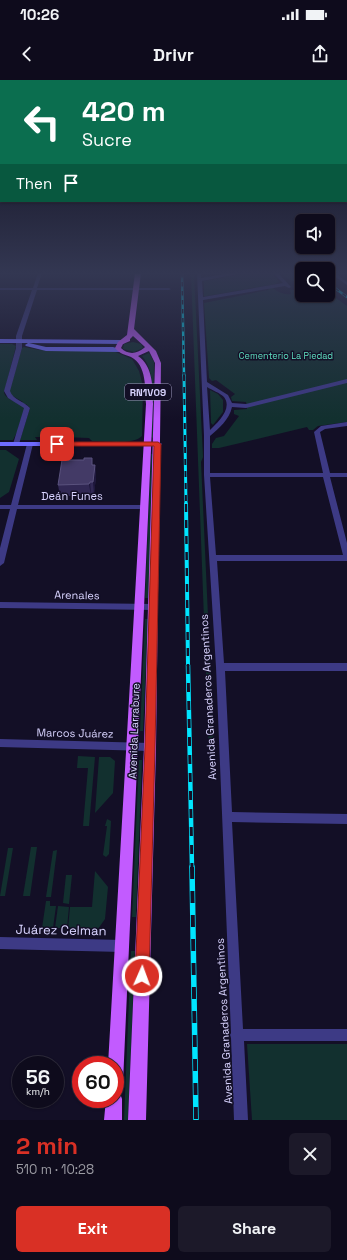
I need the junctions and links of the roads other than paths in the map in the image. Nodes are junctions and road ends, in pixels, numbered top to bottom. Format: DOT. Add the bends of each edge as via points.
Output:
graph roads {
  1 [pos="24,322"];
  2 [pos="132,322"];
  3 [pos="201,322"];
  4 [pos="131,329"];
  5 [pos="0,341"];
  6 [pos="19,341"];
  7 [pos="123,342"];
  8 [pos="145,343"];
  9 [pos="125,352"];
  10 [pos="347,381"];
  11 [pos="204,382"];
  12 [pos="229,406"];
  13 [pos="347,424"];
  14 [pos="207,436"];
  15 [pos="0,444"];
  16 [pos="16,444"];
  17 [pos="30,444"];
  18 [pos="152,444"];
  19 [pos="207,475"];
  20 [pos="327,475"];
  21 [pos="347,475"];
  22 [pos="0,507"];
  23 [pos="15,507"];
  24 [pos="144,507"];
  25 [pos="347,557"];
  26 [pos="212,558"];
  27 [pos="0,563"];
  28 [pos="0,605"];
  29 [pos="139,607"];
  30 [pos="154,607"];
  31 [pos="220,666"];
  32 [pos="347,667"];
  33 [pos="0,743"];
  34 [pos="132,747"];
  35 [pos="150,747"];
  36 [pos="226,818"];
  37 [pos="347,819"];
  38 [pos="0,943"];
  39 [pos="122,946"];
  40 [pos="347,1035"];
  41 [pos="236,1036"];
  42 [pos="116,1056"];
  43 [pos="114,1108"];
  44 [pos="113,1120"];
  45 [pos="137,1120"];
  46 [pos="241,1120"];
  1 -- 6 [label="street"];
  2 -- 4 [label="main road"];
  3 -- 11 [label="street, Avenida Granaderos Argentinos"];
  4 -- 7 [label="main road"];
  4 -- 8 [label="main road, RN1V09" via="134,335"];
  5 -- 6 [label="main road"];
  6 -- 7 [label="main road"];
  6 -- 9 [label="main road" via="40,348 113,349"];
  6 -- 16 [label="street" via="7,391 9,396 27,408"];
  7 -- 8 [label="main road" via="130,340"];
  7 -- 9 [label="main road" via="119,346"];
  8 -- 9 [label="main road" via="147,349 143,352"];
  8 -- 18 [label="main road, Avenida Larrabure / RN1V09" via="157,356 158,363"];
  9 -- 18 [label="main road, Avenida Larrabure / RN1V09" via="142,362 148,378"];
  10 -- 12 [label="street" via="246,406"];
  11 -- 12 [label="street" via="226,396"];
  11 -- 14 [label="street, Avenida Granaderos Argentinos"];
  12 -- 14 [label="street" via="227,416"];
  13 -- 20 [label="street" via="323,427 317,432"];
  14 -- 19 [label="street, Avenida Granaderos Argentinos"];
  15 -- 16 [label="main road"];
  16 -- 17 [label="main road"];
  17 -- 18 [label="main road"];
  17 -- 23 [label="street"];
  18 -- 24 [label="main road, Avenida Larrabure / RN1V09"];
  18 -- 30 [label="main road, Avenida Larrabure / RN1V09"];
  19 -- 20 [label="street"];
  19 -- 26 [label="street, Avenida Granaderos Argentinos"];
  20 -- 21 [label="street"];
  20 -- 25 [label="street"];
  22 -- 23 [label="street, Deán Funes"];
  23 -- 24 [label="street, Deán Funes"];
  23 -- 27 [label="street"];
  24 -- 29 [label="main road, Avenida Larrabure / RN1V09"];
  25 -- 26 [label="street"];
  26 -- 31 [label="street, Avenida Granaderos Argentinos"];
  28 -- 29 [label="street, Arenales"];
  29 -- 30 [label="street, Arenales"];
  29 -- 34 [label="main road, Avenida Larrabure / RN1V09"];
  30 -- 35 [label="main road, Avenida Larrabure / RN1V09"];
  31 -- 32 [label="street"];
  31 -- 36 [label="street, Avenida Granaderos Argentinos"];
  33 -- 34 [label="street, Marcos Juárez"];
  34 -- 35 [label="street, Marcos Juárez"];
  34 -- 39 [label="main road, Avenida Larrabure / RN1V09"];
  35 -- 45 [label="main road, Avenida Larrabure / RN1V09"];
  36 -- 37 [label="street"];
  36 -- 41 [label="street, Avenida Granaderos Argentinos"];
  38 -- 39 [label="street, Juárez Celman"];
  39 -- 42 [label="main road, Avenida Larrabure / RN1V09"];
  40 -- 41 [label="street"];
  41 -- 46 [label="street, Avenida Granaderos Argentinos"];
  43 -- 44 [label="main road"];
}
